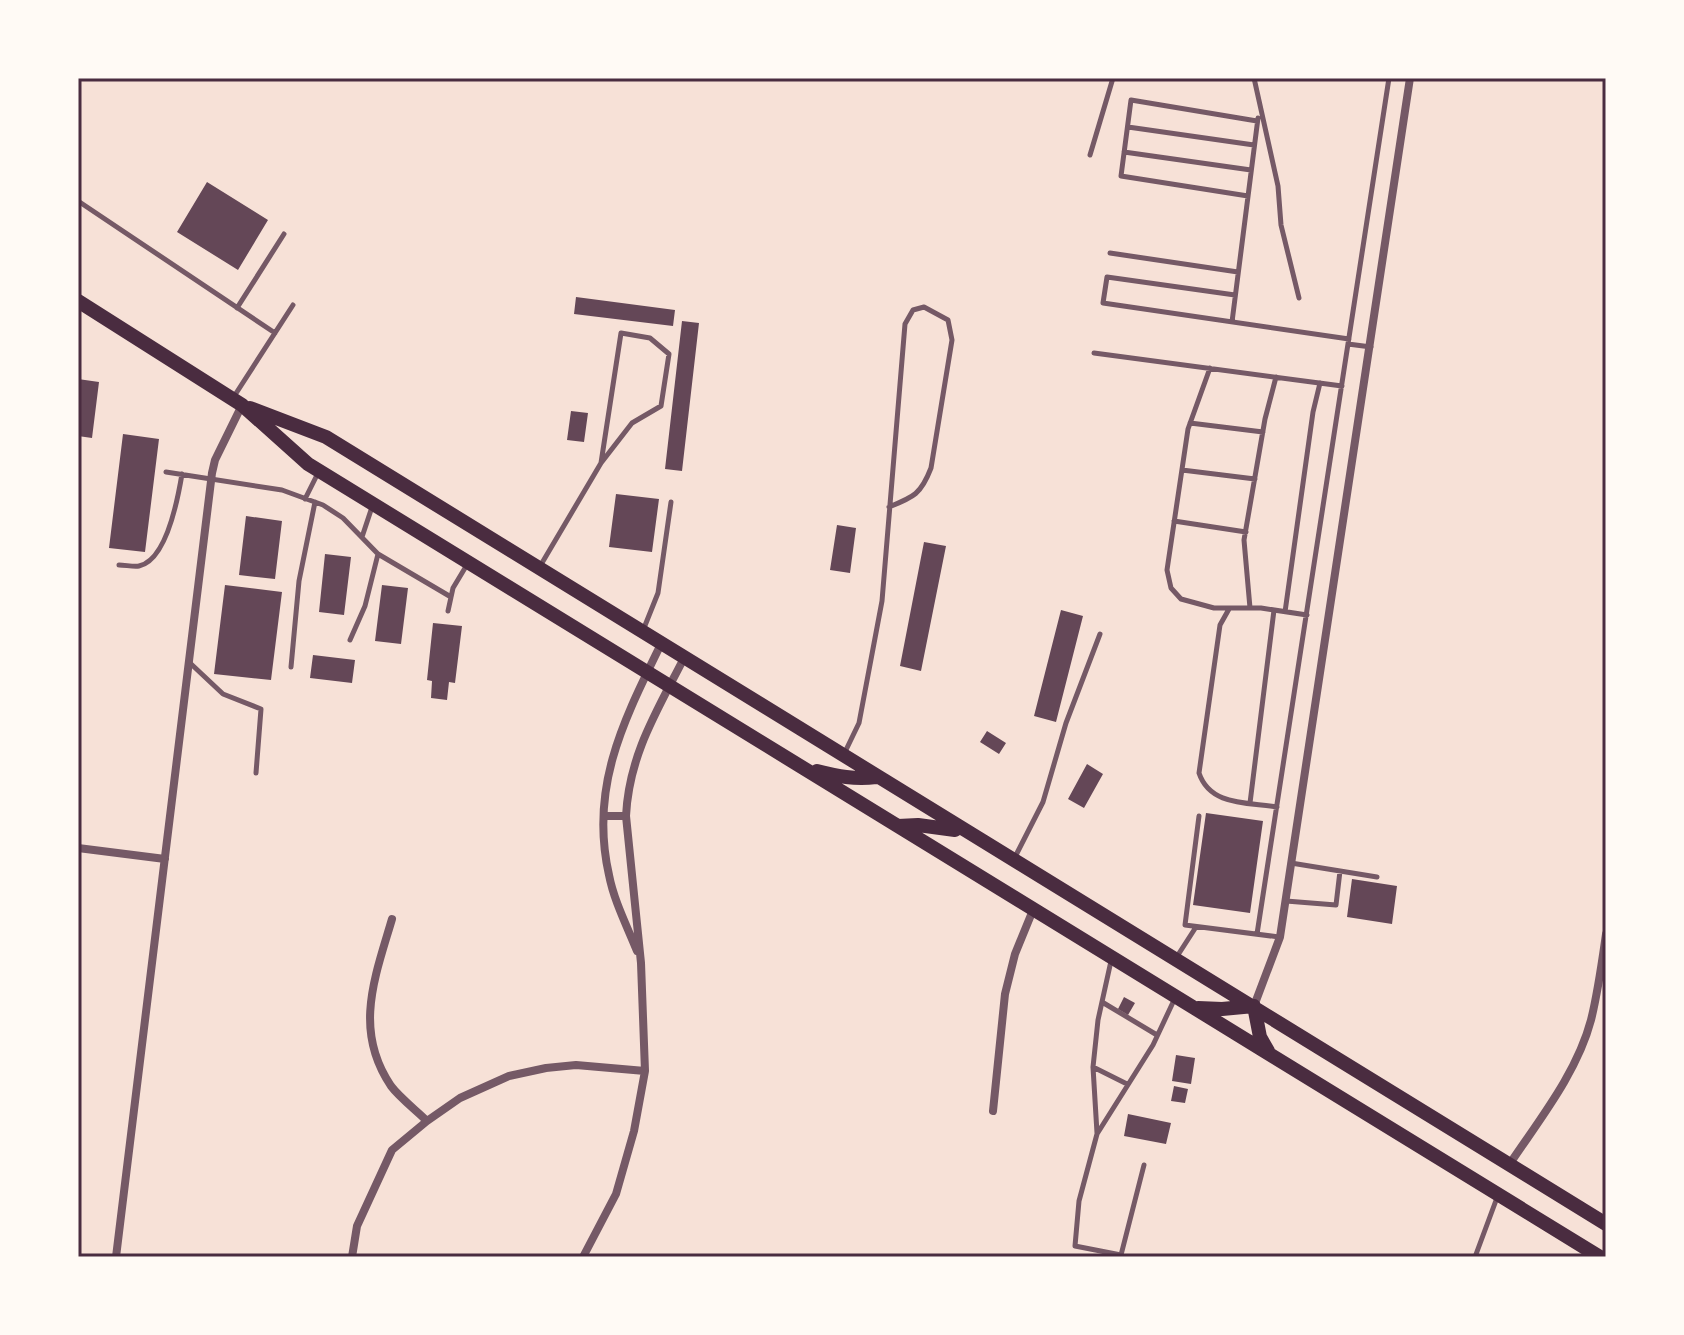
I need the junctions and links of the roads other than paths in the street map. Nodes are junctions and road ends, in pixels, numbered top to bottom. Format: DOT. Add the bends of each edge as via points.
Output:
graph roads {
  1 [pos="1113,78"];
  2 [pos="1254,78"];
  3 [pos="1389,78"];
  4 [pos="1410,78"];
  5 [pos="1259,109"];
  6 [pos="1257,121"];
  7 [pos="1128,127"];
  8 [pos="1254,145"];
  9 [pos="1124,152"];
  10 [pos="1090,155"];
  11 [pos="1251,170"];
  12 [pos="1248,196"];
  13 [pos="78,201"];
  14 [pos="284,234"];
  15 [pos="1110,253"];
  16 [pos="1238,272"];
  17 [pos="1235,295"];
  18 [pos="1299,298"];
  19 [pos="78,301"];
  20 [pos="293,305"];
  21 [pos="237,308"];
  22 [pos="1232,322"];
  23 [pos="275,333"];
  24 [pos="1349,341"];
  25 [pos="1371,347"];
  26 [pos="1094,353"];
  27 [pos="1210,368"];
  28 [pos="1276,377"];
  29 [pos="1320,383"];
  30 [pos="1342,386"];
  31 [pos="237,402"];
  32 [pos="1190,423"];
  33 [pos="1263,432"];
  34 [pos="601,463"];
  35 [pos="1182,470"];
  36 [pos="320,471"];
  37 [pos="166,472"];
  38 [pos="182,474"];
  39 [pos="211,477"];
  40 [pos="1255,479"];
  41 [pos="305,499"];
  42 [pos="315,502"];
  43 [pos="671,502"];
  44 [pos="373,504"];
  45 [pos="889,507"];
  46 [pos="1174,521"];
  47 [pos="1246,532"];
  48 [pos="362,537"];
  49 [pos="378,554"];
  50 [pos="469,562"];
  51 [pos="119,565"];
  52 [pos="539,569"];
  53 [pos="451,597"];
  54 [pos="1250,608"];
  55 [pos="1229,609"];
  56 [pos="1274,610"];
  57 [pos="448,611"];
  58 [pos="1285,612"];
  59 [pos="1307,615"];
  60 [pos="642,633"];
  61 [pos="1100,634"];
  62 [pos="350,640"];
  63 [pos="661,644"];
  64 [pos="684,658"];
  65 [pos="189,662"];
  66 [pos="291,667"];
  67 [pos="648,672"];
  68 [pos="670,686"];
  69 [pos="843,756"];
  70 [pos="801,767"];
  71 [pos="256,773"];
  72 [pos="876,777"];
  73 [pos="1250,803"];
  74 [pos="1277,807"];
  75 [pos="604,816"];
  76 [pos="626,816"];
  77 [pos="1199,816"];
  78 [pos="898,826"];
  79 [pos="971,834"];
  80 [pos="78,848"];
  81 [pos="165,859"];
  82 [pos="1013,860"];
  83 [pos="1291,863"];
  84 [pos="1340,871"];
  85 [pos="1377,877"];
  86 [pos="1285,901"];
  87 [pos="1033,910"];
  88 [pos="392,919"];
  89 [pos="1196,927"];
  90 [pos="1257,934"];
  91 [pos="1606,934"];
  92 [pos="1280,937"];
  93 [pos="1112,958"];
  94 [pos="1176,959"];
  95 [pos="641,963"];
  96 [pos="1175,996"];
  97 [pos="1102,1002"];
  98 [pos="1254,1006"];
  99 [pos="1194,1007"];
  100 [pos="1157,1035"];
  101 [pos="1269,1053"];
  102 [pos="1093,1067"];
  103 [pos="645,1071"];
  104 [pos="1127,1084"];
  105 [pos="993,1111"];
  106 [pos="427,1121"];
  107 [pos="1097,1134"];
  108 [pos="1144,1165"];
  109 [pos="1509,1165"];
  110 [pos="1499,1195"];
  111 [pos="1605,1222"];
  112 [pos="1476,1255"];
  113 [pos="116,1257"];
  114 [pos="352,1257"];
  115 [pos="583,1257"];
  116 [pos="1483,1257"];
  117 [pos="1600,1257"];
  1 -- 10 [label="lane"];
  2 -- 5 [label="lane"];
  3 -- 24 [label="lane"];
  4 -- 25 [label="street"];
  5 -- 6 [label="lane"];
  5 -- 18 [label="lane"];
  6 -- 7 [label="lane" via="1131,100"];
  6 -- 8 [label="lane"];
  7 -- 8 [label="lane"];
  7 -- 9 [label="lane"];
  8 -- 11 [label="lane"];
  9 -- 11 [label="lane"];
  9 -- 12 [label="lane" via="1121,176"];
  11 -- 12 [label="lane"];
  12 -- 16 [label="lane"];
  13 -- 21 [label="lane"];
  14 -- 21 [label="lane"];
  15 -- 16 [label="lane"];
  16 -- 17 [label="lane"];
  17 -- 22 [label="lane"];
  17 -- 22 [label="lane" via="1107,277 1103,303"];
  19 -- 31 [label="main road"];
  20 -- 23 [label="lane"];
  21 -- 23 [label="lane"];
  22 -- 24 [label="lane"];
  23 -- 31 [label="lane"];
  24 -- 25 [label="lane"];
  24 -- 30 [label="lane"];
  25 -- 83 [label="street"];
  26 -- 27 [label="lane"];
  27 -- 28 [label="lane"];
  27 -- 32 [label="lane"];
  28 -- 29 [label="lane"];
  28 -- 33 [label="lane"];
  29 -- 30 [label="lane"];
  29 -- 58 [label="lane"];
  30 -- 59 [label="lane"];
  31 -- 36 [label="main road"];
  31 -- 39 [label="street"];
  31 -- 52 [label="main road" via="326,437"];
  32 -- 33 [label="lane"];
  32 -- 35 [label="lane"];
  33 -- 40 [label="lane"];
  34 -- 34 [label="lane" via="621,333 650,338 669,354 661,406 632,423"];
  34 -- 52 [label="lane"];
  35 -- 40 [label="lane"];
  35 -- 46 [label="lane"];
  36 -- 41 [label="lane"];
  36 -- 44 [label="main road"];
  37 -- 38 [label="lane"];
  38 -- 39 [label="lane"];
  38 -- 51 [label="lane" via="160,547 140,566"];
  39 -- 41 [label="lane"];
  39 -- 65 [label="street"];
  40 -- 47 [label="lane"];
  41 -- 42 [label="lane"];
  42 -- 48 [label="lane"];
  42 -- 66 [label="lane" via="299,581"];
  43 -- 60 [label="lane" via="658,593"];
  44 -- 48 [label="lane"];
  44 -- 50 [label="main road"];
  45 -- 45 [label="lane" via="902,341 913,310 924,307 948,320 952,340 931,468 915,496"];
  45 -- 69 [label="lane" via="879,616 859,723"];
  46 -- 47 [label="lane"];
  46 -- 55 [label="lane" via="1167,570 1171,588 1181,599"];
  47 -- 54 [label="lane"];
  48 -- 49 [label="lane"];
  49 -- 53 [label="lane"];
  49 -- 62 [label="lane"];
  50 -- 53 [label="lane"];
  50 -- 67 [label="main road"];
  52 -- 60 [label="main road"];
  53 -- 57 [label="lane"];
  54 -- 55 [label="lane"];
  54 -- 56 [label="lane"];
  55 -- 73 [label="lane" via="1220,625 1199,773 1211,793"];
  56 -- 58 [label="lane"];
  56 -- 73 [label="lane"];
  58 -- 59 [label="lane"];
  59 -- 74 [label="lane"];
  60 -- 63 [label="main road"];
  61 -- 82 [label="lane" via="1043,802"];
  63 -- 64 [label="main road"];
  63 -- 67 [label="street"];
  64 -- 68 [label="street"];
  64 -- 69 [label="main road"];
  65 -- 71 [label="lane" via="223,694 261,709"];
  65 -- 81 [label="street"];
  67 -- 68 [label="main road"];
  67 -- 75 [label="street" via="619,734"];
  68 -- 70 [label="main road"];
  68 -- 76 [label="street" via="632,768"];
  69 -- 72 [label="main road"];
  70 -- 72 [label="main road" via="840,777"];
  70 -- 78 [label="main road"];
  72 -- 79 [label="main road"];
  73 -- 74 [label="lane"];
  74 -- 90 [label="lane"];
  75 -- 76 [label="street"];
  75 -- 95 [label="street" via="609,876"];
  76 -- 95 [label="street"];
  77 -- 89 [label="lane" via="1185,925"];
  78 -- 79 [label="main road"];
  78 -- 87 [label="main road"];
  79 -- 82 [label="main road"];
  80 -- 81 [label="street"];
  81 -- 113 [label="street"];
  82 -- 94 [label="main road"];
  83 -- 84 [label="lane"];
  83 -- 86 [label="street"];
  84 -- 85 [label="lane"];
  84 -- 86 [label="lane" via="1336,905"];
  86 -- 92 [label="street"];
  87 -- 93 [label="main road"];
  87 -- 105 [label="street" via="1005,994"];
  88 -- 106 [label="street" via="371,991 370,1040 392,1086"];
  89 -- 90 [label="lane"];
  89 -- 94 [label="lane"];
  90 -- 92 [label="lane"];
  91 -- 109 [label="street" via="1581,1047 1562,1086"];
  92 -- 98 [label="street"];
  93 -- 96 [label="main road"];
  93 -- 97 [label="lane"];
  94 -- 98 [label="main road"];
  95 -- 103 [label="street"];
  96 -- 99 [label="main road"];
  96 -- 100 [label="lane"];
  97 -- 100 [label="lane"];
  97 -- 102 [label="lane"];
  98 -- 99 [label="main road"];
  98 -- 101 [label="main road"];
  98 -- 109 [label="main road"];
  99 -- 101 [label="main road"];
  100 -- 104 [label="lane"];
  101 -- 110 [label="main road"];
  102 -- 104 [label="lane"];
  102 -- 107 [label="lane"];
  103 -- 106 [label="street" via="576,1065 509,1076 460,1098"];
  103 -- 115 [label="street" via="616,1194"];
  104 -- 107 [label="lane"];
  106 -- 114 [label="street" via="392,1150 357,1226"];
  107 -- 108 [label="lane" via="1079,1201 1075,1246 1121,1255"];
  109 -- 111 [label="main road"];
  110 -- 112 [label="lane"];
  110 -- 117 [label="main road"];
  112 -- 116 [label="lane"];
}
